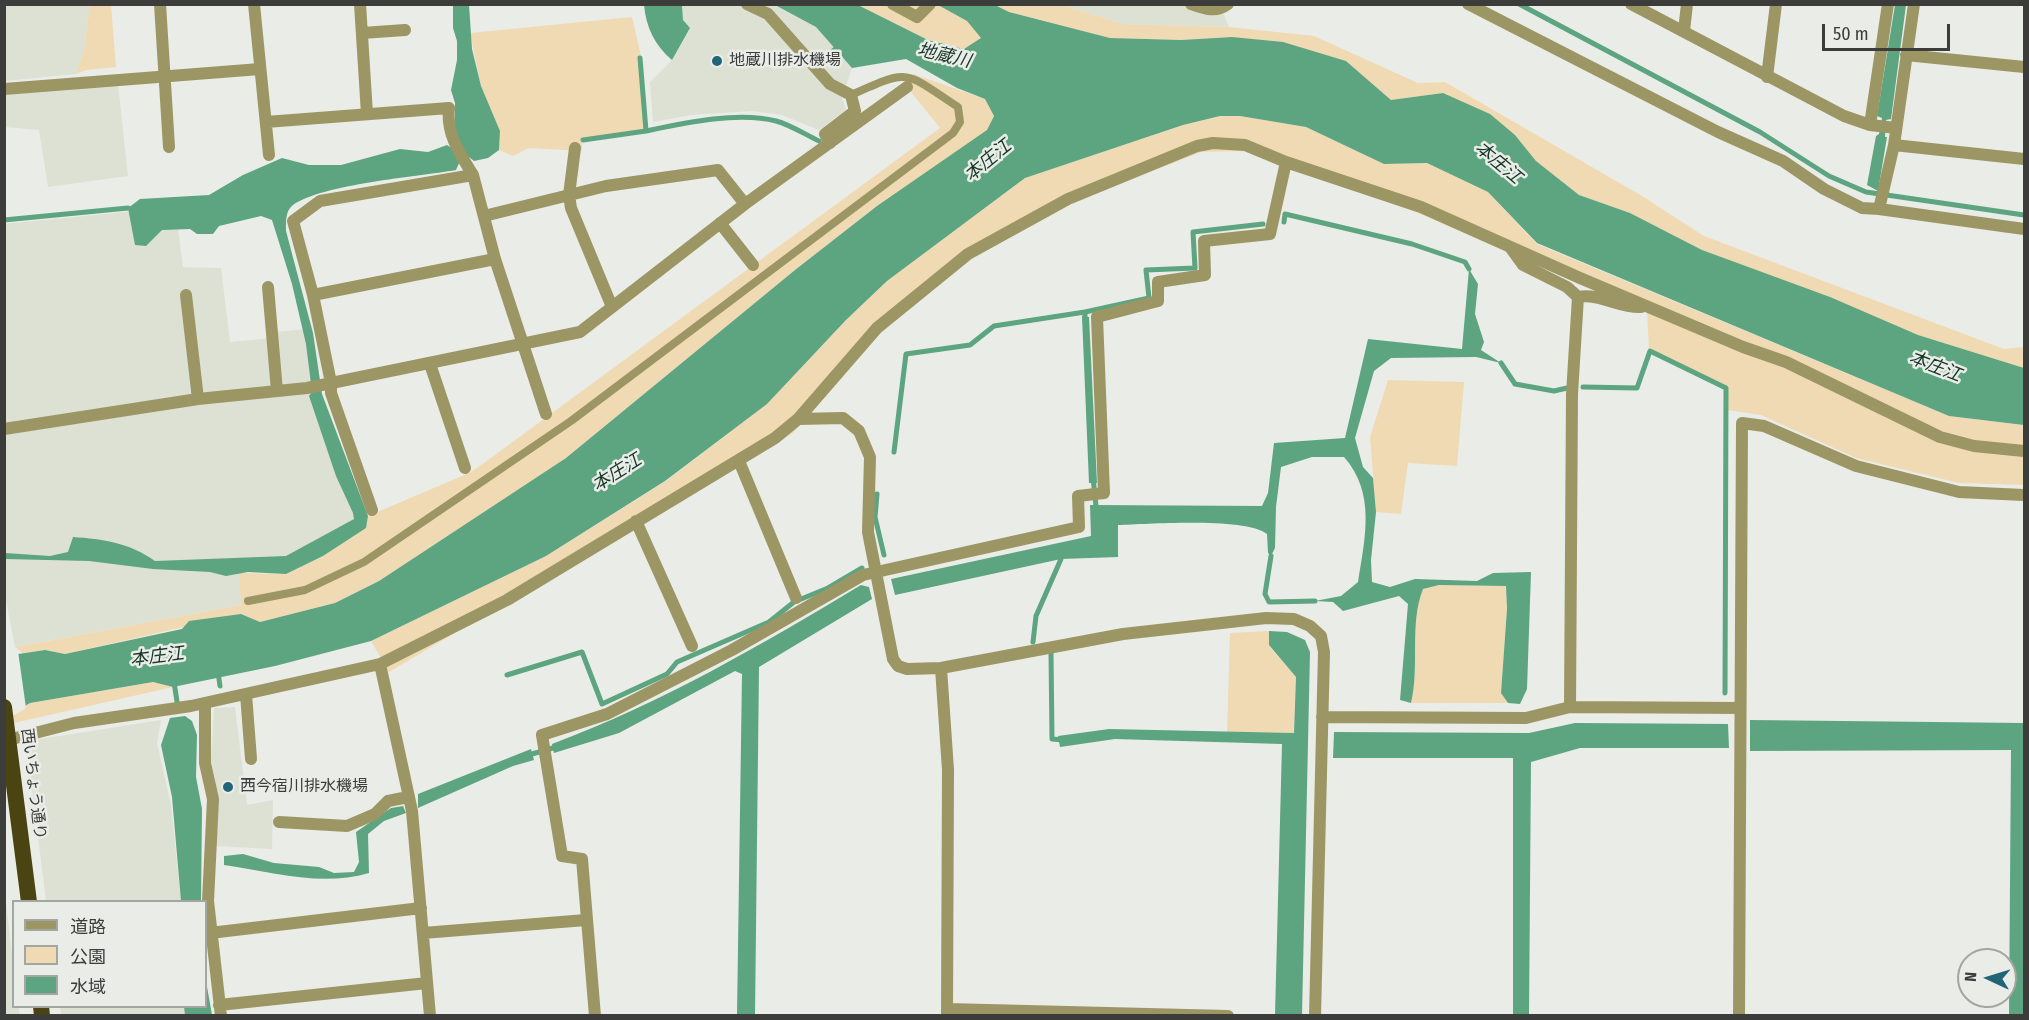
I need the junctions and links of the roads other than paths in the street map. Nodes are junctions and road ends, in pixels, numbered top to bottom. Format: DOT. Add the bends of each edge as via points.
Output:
graph roads {
  1 [pos="160,4"];
  2 [pos="254,4"];
  3 [pos="360,4"];
  4 [pos="747,4"];
  5 [pos="893,4"];
  6 [pos="1191,4"];
  7 [pos="1228,4"];
  8 [pos="1468,4"];
  9 [pos="1631,4"];
  10 [pos="1687,4"];
  11 [pos="1776,4"];
  12 [pos="1888,4"];
  13 [pos="1914,4"];
  14 [pos="928,7"];
  15 [pos="405,30"];
  16 [pos="1684,31"];
  17 [pos="362,33"];
  18 [pos="1906,55"];
  19 [pos="2025,67"];
  20 [pos="260,69"];
  21 [pos="165,77"];
  22 [pos="1767,77"];
  23 [pos="907,87"];
  24 [pos="4,89"];
  25 [pos="850,95"];
  26 [pos="367,114"];
  27 [pos="266,122"];
  28 [pos="1883,126"];
  29 [pos="830,143"];
  30 [pos="1894,145"];
  31 [pos="169,147"];
  32 [pos="575,148"];
  33 [pos="269,155"];
  34 [pos="2025,159"];
  35 [pos="1286,162"];
  36 [pos="470,170"];
  37 [pos="569,195"];
  38 [pos="1882,199"];
  39 [pos="745,204"];
  40 [pos="484,216"];
  41 [pos="720,223"];
  42 [pos="2025,229"];
  43 [pos="1509,246"];
  44 [pos="495,259"];
  45 [pos="753,265"];
  46 [pos="268,287"];
  47 [pos="186,295"];
  48 [pos="313,296"];
  49 [pos="1578,297"];
  50 [pos="1647,306"];
  51 [pos="612,307"];
  52 [pos="522,344"];
  53 [pos="430,364"];
  54 [pos="327,383"];
  55 [pos="277,391"];
  56 [pos="198,399"];
  57 [pos="546,414"];
  58 [pos="798,418"];
  59 [pos="4,429"];
  60 [pos="2025,451"];
  61 [pos="739,461"];
  62 [pos="465,468"];
  63 [pos="2025,495"];
  64 [pos="372,510"];
  65 [pos="636,521"];
  66 [pos="875,572"];
  67 [pos="796,598"];
  68 [pos="248,601"];
  69 [pos="692,646"];
  70 [pos="380,664"];
  71 [pos="941,668"];
  72 [pos="246,694"];
  73 [pos="205,703"];
  74 [pos="4,707"];
  75 [pos="1570,707"];
  76 [pos="1740,708"];
  77 [pos="1322,717"];
  78 [pos="7,741"];
  79 [pos="251,759"];
  80 [pos="410,803"];
  81 [pos="279,822"];
  82 [pos="29,900"];
  83 [pos="421,908"];
  84 [pos="586,920"];
  85 [pos="210,933"];
  86 [pos="423,933"];
  87 [pos="427,983"];
  88 [pos="220,1010"];
  89 [pos="947,1012"];
  90 [pos="430,1016"];
  91 [pos="595,1016"];
  92 [pos="1228,1016"];
  93 [pos="1315,1016"];
  94 [pos="1739,1016"];
  1 -- 21 [label="street"];
  2 -- 20 [label="street"];
  3 -- 17 [label="street"];
  4 -- 25 [label="street" via="768,14 830,84"];
  5 -- 14 [label="street" via="917,17"];
  6 -- 7 [label="street" via="1220,10"];
  8 -- 38 [label="street" via="1718,132 1783,161 1824,189 1862,208"];
  9 -- 16 [label="street"];
  10 -- 16 [label="street"];
  11 -- 22 [label="street"];
  12 -- 28 [label="street"];
  13 -- 18 [label="street"];
  15 -- 17 [label="street"];
  16 -- 22 [label="street"];
  17 -- 26 [label="street"];
  18 -- 19 [label="street"];
  18 -- 28 [label="street"];
  20 -- 21 [label="street"];
  20 -- 27 [label="street"];
  21 -- 24 [label="street"];
  21 -- 31 [label="street"];
  22 -- 28 [label="street" via="1844,116"];
  23 -- 29 [label="street"];
  25 -- 29 [label="street" via="855,111 825,134"];
  25 -- 68 [label="lane" via="903,75 915,78 957,107 960,122 953,133 571,421 364,562 305,590"];
  26 -- 27 [label="street"];
  26 -- 36 [label="street" via="448,108 447,123 454,144"];
  27 -- 33 [label="street"];
  28 -- 30 [label="street"];
  29 -- 39 [label="street"];
  30 -- 34 [label="street"];
  30 -- 38 [label="street"];
  32 -- 37 [label="street"];
  35 -- 43 [label="street" via="1421,207"];
  35 -- 58 [label="street" via="1245,146 1213,142 1055,206 968,254 877,328"];
  35 -- 66 [label="street" via="1269,234 1204,241 1205,275 1158,282 1158,301 1097,317 1104,493 1078,496 1079,527"];
  36 -- 40 [label="street"];
  36 -- 48 [label="street" via="320,201 293,221"];
  37 -- 39 [label="street" via="718,170"];
  37 -- 40 [label="street"];
  37 -- 51 [label="street"];
  38 -- 42 [label="street"];
  39 -- 41 [label="street"];
  40 -- 44 [label="street"];
  41 -- 45 [label="street"];
  41 -- 51 [label="street"];
  43 -- 49 [label="street" via="1523,265 1567,287"];
  43 -- 50 [label="street"];
  44 -- 48 [label="street"];
  44 -- 52 [label="street"];
  46 -- 55 [label="street"];
  47 -- 56 [label="street"];
  48 -- 54 [label="street"];
  49 -- 50 [label="street" via="1589,295 1628,307"];
  49 -- 75 [label="street" via="1572,417"];
  50 -- 60 [label="street" via="1786,362 1940,437 1974,446"];
  51 -- 52 [label="street" via="580,332"];
  52 -- 53 [label="street"];
  52 -- 57 [label="street"];
  53 -- 54 [label="street"];
  53 -- 62 [label="street"];
  54 -- 55 [label="street"];
  54 -- 64 [label="street"];
  55 -- 56 [label="street"];
  56 -- 59 [label="street"];
  58 -- 61 [label="street" via="776,438"];
  58 -- 66 [label="street" via="843,418 859,431 870,457 868,532"];
  61 -- 65 [label="street"];
  61 -- 67 [label="street"];
  63 -- 76 [label="street" via="1959,492 1867,469 1764,426 1742,423"];
  65 -- 69 [label="street"];
  65 -- 70 [label="street" via="507,600"];
  66 -- 71 [label="street" via="893,659 907,669"];
  66 -- 84 [label="street" via="607,714 542,735 562,856 582,859"];
  70 -- 72 [label="street"];
  70 -- 80 [label="street"];
  71 -- 77 [label="street" via="1123,634 1266,618 1294,620 1310,626 1320,636 1324,652"];
  71 -- 89 [label="street" via="948,770"];
  72 -- 73 [label="street"];
  72 -- 79 [label="street"];
  73 -- 78 [label="street" via="74,723"];
  73 -- 85 [label="street" via="205,763 213,799"];
  74 -- 78 [label="highway, 西いちょう通り"];
  75 -- 76 [label="street"];
  75 -- 77 [label="street" via="1526,717"];
  76 -- 94 [label="street"];
  77 -- 93 [label="street"];
  78 -- 82 [label="highway, 西いちょう通り"];
  80 -- 81 [label="street" via="388,801 375,814 347,826"];
  80 -- 83 [label="street"];
  83 -- 85 [label="street"];
  83 -- 86 [label="street"];
  84 -- 86 [label="street"];
  84 -- 91 [label="street"];
  85 -- 88 [label="street"];
  86 -- 87 [label="street"];
  87 -- 88 [label="street"];
  87 -- 90 [label="street"];
  89 -- 92 [label="street"];
}
